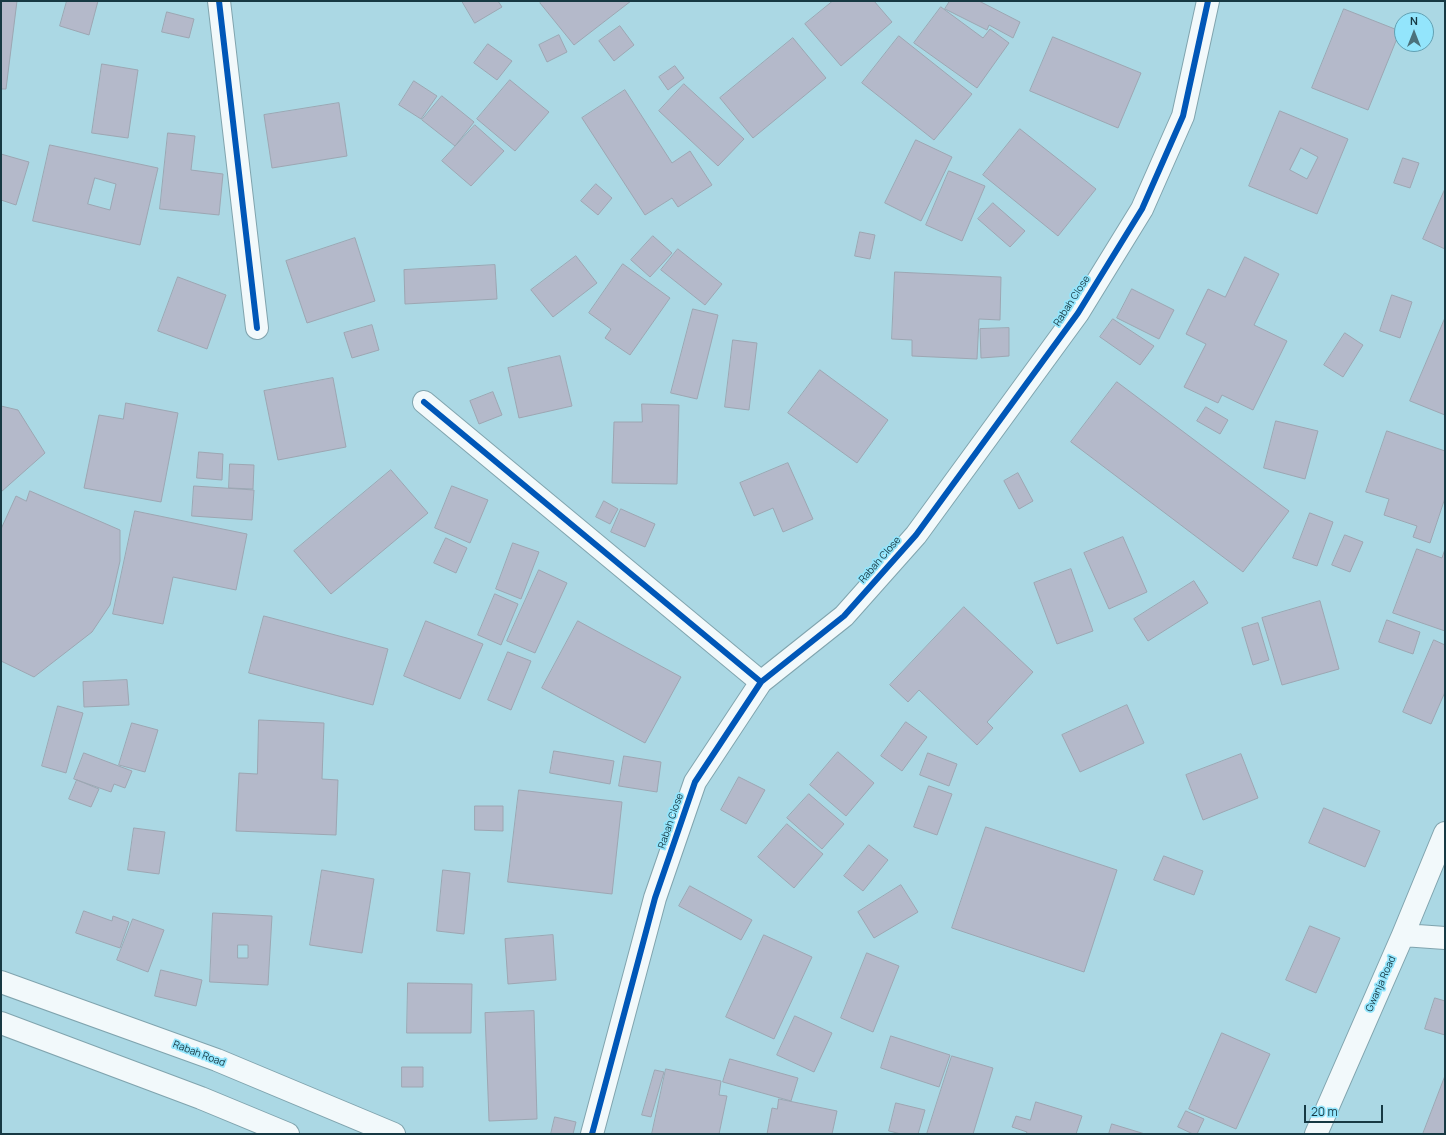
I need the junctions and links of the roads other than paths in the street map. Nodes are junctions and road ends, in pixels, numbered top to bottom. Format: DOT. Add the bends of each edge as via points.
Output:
graph roads {
  1 [pos="219,1"];
  2 [pos="1208,1"];
  3 [pos="257,328"];
  4 [pos="424,402"];
  5 [pos="761,682"];
  6 [pos="1445,833"];
  7 [pos="1403,935"];
  8 [pos="1445,938"];
  9 [pos="1,982"];
  10 [pos="1,1023"];
  11 [pos="288,1134"];
  12 [pos="394,1134"];
  13 [pos="592,1134"];
  14 [pos="1316,1134"];
  1 -- 3 [label="street"];
  2 -- 5 [label="street, Rabah Close" via="1183,116 1142,209 1078,313 916,535 844,616"];
  4 -- 5 [label="street"];
  5 -- 13 [label="street, Rabah Close" via="695,782 655,898"];
  6 -- 7 [label="street, Gwanja Road"];
  7 -- 8 [label="street"];
  7 -- 14 [label="street, Gwanja Road"];
  9 -- 12 [label="street, Rabah Road" via="216,1060"];
  10 -- 11 [label="street"];
}
